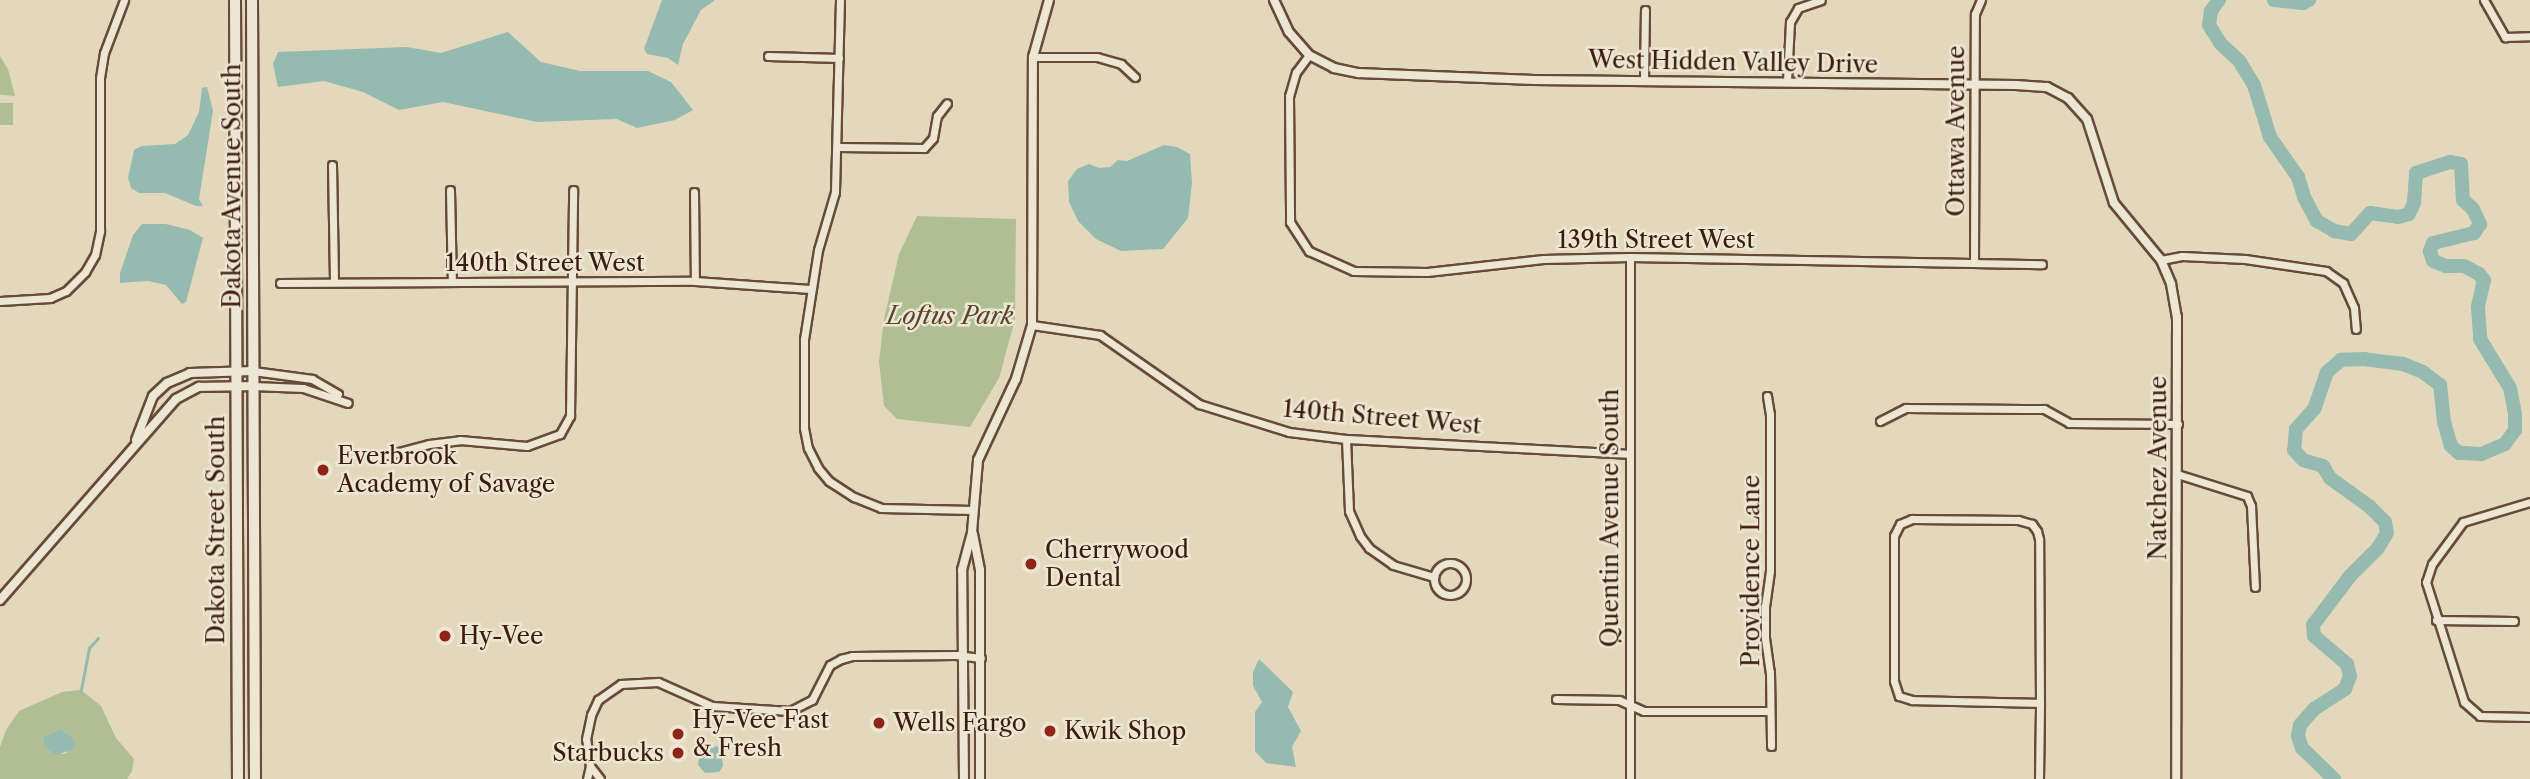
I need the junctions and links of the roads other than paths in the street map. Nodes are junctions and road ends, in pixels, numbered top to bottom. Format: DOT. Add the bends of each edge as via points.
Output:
graph roads {
  1 [pos="124,0"];
  2 [pos="235,0"];
  3 [pos="251,0"];
  4 [pos="840,0"];
  5 [pos="1049,0"];
  6 [pos="1274,0"];
  7 [pos="1821,0"];
  8 [pos="1980,0"];
  9 [pos="2484,0"];
  10 [pos="1646,10"];
  11 [pos="2530,36"];
  12 [pos="1309,55"];
  13 [pos="768,56"];
  14 [pos="1033,57"];
  15 [pos="839,58"];
  16 [pos="1135,77"];
  17 [pos="1644,79"];
  18 [pos="1787,81"];
  19 [pos="1975,85"];
  20 [pos="947,103"];
  21 [pos="838,147"];
  22 [pos="332,165"];
  23 [pos="2104,178"];
  24 [pos="450,190"];
  25 [pos="572,190"];
  26 [pos="694,192"];
  27 [pos="1630,257"];
  28 [pos="2161,260"];
  29 [pos="1974,262"];
  30 [pos="2042,264"];
  31 [pos="334,281"];
  32 [pos="695,281"];
  33 [pos="236,282"];
  34 [pos="452,282"];
  35 [pos="571,282"];
  36 [pos="280,283"];
  37 [pos="810,289"];
  38 [pos="0,301"];
  39 [pos="1032,325"];
  40 [pos="2356,329"];
  41 [pos="236,371"];
  42 [pos="253,371"];
  43 [pos="236,386"];
  44 [pos="253,386"];
  45 [pos="1767,396"];
  46 [pos="1880,421"];
  47 [pos="2178,424"];
  48 [pos="1346,439"];
  49 [pos="135,443"];
  50 [pos="1629,454"];
  51 [pos="388,455"];
  52 [pos="2177,474"];
  53 [pos="2530,502"];
  54 [pos="973,510"];
  55 [pos="972,532"];
  56 [pos="1434,577"];
  57 [pos="2255,587"];
  58 [pos="0,600"];
  59 [pos="2436,620"];
  60 [pos="2514,621"];
  61 [pos="964,658"];
  62 [pos="981,658"];
  63 [pos="1556,699"];
  64 [pos="2040,703"];
  65 [pos="1629,704"];
  66 [pos="1770,711"];
  67 [pos="2530,717"];
  68 [pos="1771,746"];
  69 [pos="590,766"];
  70 [pos="238,779"];
  71 [pos="255,779"];
  72 [pos="587,779"];
  73 [pos="600,779"];
  74 [pos="964,779"];
  75 [pos="980,779"];
  76 [pos="1630,779"];
  77 [pos="2039,779"];
  78 [pos="2176,779"];
  1 -- 38 [label="street" via="100,71 100,231 95,256 66,290 50,298"];
  2 -- 33 [label="main road, Dakota Avenue South"];
  3 -- 42 [label="main road, Dakota Avenue South"];
  4 -- 15 [label="street"];
  5 -- 14 [label="street"];
  6 -- 12 [label="street" via="1289,32"];
  7 -- 18 [label="street" via="1798,8 1790,22"];
  8 -- 19 [label="street, Ottawa Avenue" via="1975,13"];
  9 -- 11 [label="street" via="2505,37"];
  10 -- 17 [label="street"];
  12 -- 17 [label="street, West Hidden Valley Drive" via="1358,73"];
  12 -- 27 [label="street, 139th Street West" via="1296,72 1289,96 1290,222 1309,251 1354,271 1427,272 1543,259"];
  13 -- 15 [label="street"];
  14 -- 16 [label="street" via="1097,57 1121,64"];
  14 -- 39 [label="street"];
  15 -- 21 [label="street"];
  17 -- 18 [label="street, West Hidden Valley Drive"];
  18 -- 19 [label="street, West Hidden Valley Drive"];
  19 -- 23 [label="street, West Hidden Valley Drive" via="2047,87 2068,98 2087,120"];
  19 -- 29 [label="street, Ottawa Avenue"];
  20 -- 21 [label="street" via="924,148"];
  21 -- 37 [label="street" via="835,192"];
  22 -- 31 [label="street"];
  23 -- 28 [label="street, Natchez Avenue" via="2124,218"];
  24 -- 34 [label="street"];
  25 -- 35 [label="street"];
  26 -- 32 [label="street"];
  27 -- 29 [label="street, 139th Street West"];
  27 -- 50 [label="street, Quentin Avenue South"];
  28 -- 40 [label="street" via="2245,258 2326,271 2343,284 2354,308"];
  28 -- 47 [label="street, Natchez Avenue" via="2177,317"];
  29 -- 30 [label="street, 139th Street West"];
  31 -- 34 [label="street, 140th Street West"];
  31 -- 36 [label="street, 140th Street West"];
  32 -- 35 [label="street, 140th Street West"];
  32 -- 37 [label="street, 140th Street West"];
  33 -- 41 [label="main road, Dakota Street South"];
  34 -- 35 [label="street, 140th Street West"];
  35 -- 51 [label="street" via="570,416 560,434 527,446 460,440"];
  37 -- 54 [label="street" via="804,339 804,428 818,468 853,497 881,508"];
  39 -- 48 [label="street, 140th Street West" via="1100,335 1199,404 1229,415 1289,432"];
  39 -- 54 [label="street" via="1016,379 978,460"];
  41 -- 42 [label="street"];
  41 -- 43 [label="main road, Dakota Street South"];
  41 -- 49 [label="street" via="190,373 160,388 145,410"];
  42 -- 44 [label="main road, Dakota Street South"];
  42 -- 44 [label="street" via="312,379 344,400 303,388"];
  43 -- 44 [label="street"];
  43 -- 49 [label="street" via="199,387 182,394"];
  43 -- 70 [label="main road, Dakota Street South"];
  44 -- 71 [label="main road, Dakota Street South"];
  45 -- 66 [label="street, Providence Lane" via="1770,572 1765,638"];
  46 -- 47 [label="street" via="1906,408 2044,409 2069,423"];
  47 -- 52 [label="street, Natchez Avenue"];
  48 -- 50 [label="street, 140th Street West"];
  48 -- 56 [label="street" via="1349,511 1360,536 1393,565"];
  49 -- 58 [label="street"];
  50 -- 65 [label="street, Quentin Avenue South"];
  52 -- 57 [label="street" via="2247,496"];
  52 -- 78 [label="street, Natchez Avenue"];
  53 -- 59 [label="street" via="2463,522 2452,533 2428,573 2427,591"];
  54 -- 55 [label="street"];
  55 -- 61 [label="street" via="962,570"];
  55 -- 62 [label="street" via="980,570"];
  56 -- 56 [label="street" via="1444,595 1460,592 1465,582 1464,572 1452,563 1438,568"];
  59 -- 60 [label="street"];
  59 -- 67 [label="street" via="2464,702 2480,716"];
  61 -- 62 [label="street"];
  61 -- 69 [label="street" via="852,656 830,665 812,700 790,711 727,707 698,701 658,682 635,681 611,688 597,700 586,739"];
  61 -- 74 [label="street"];
  62 -- 75 [label="street"];
  63 -- 65 [label="street"];
  64 -- 64 [label="street" via="2039,539 2032,524 1912,519 1900,524 1894,536 1894,681 1899,696"];
  64 -- 77 [label="street"];
  65 -- 66 [label="street" via="1644,711"];
  65 -- 76 [label="street, Quentin Avenue South"];
  66 -- 68 [label="street, Providence Lane"];
  69 -- 72 [label="street"];
  69 -- 73 [label="street"];
}
